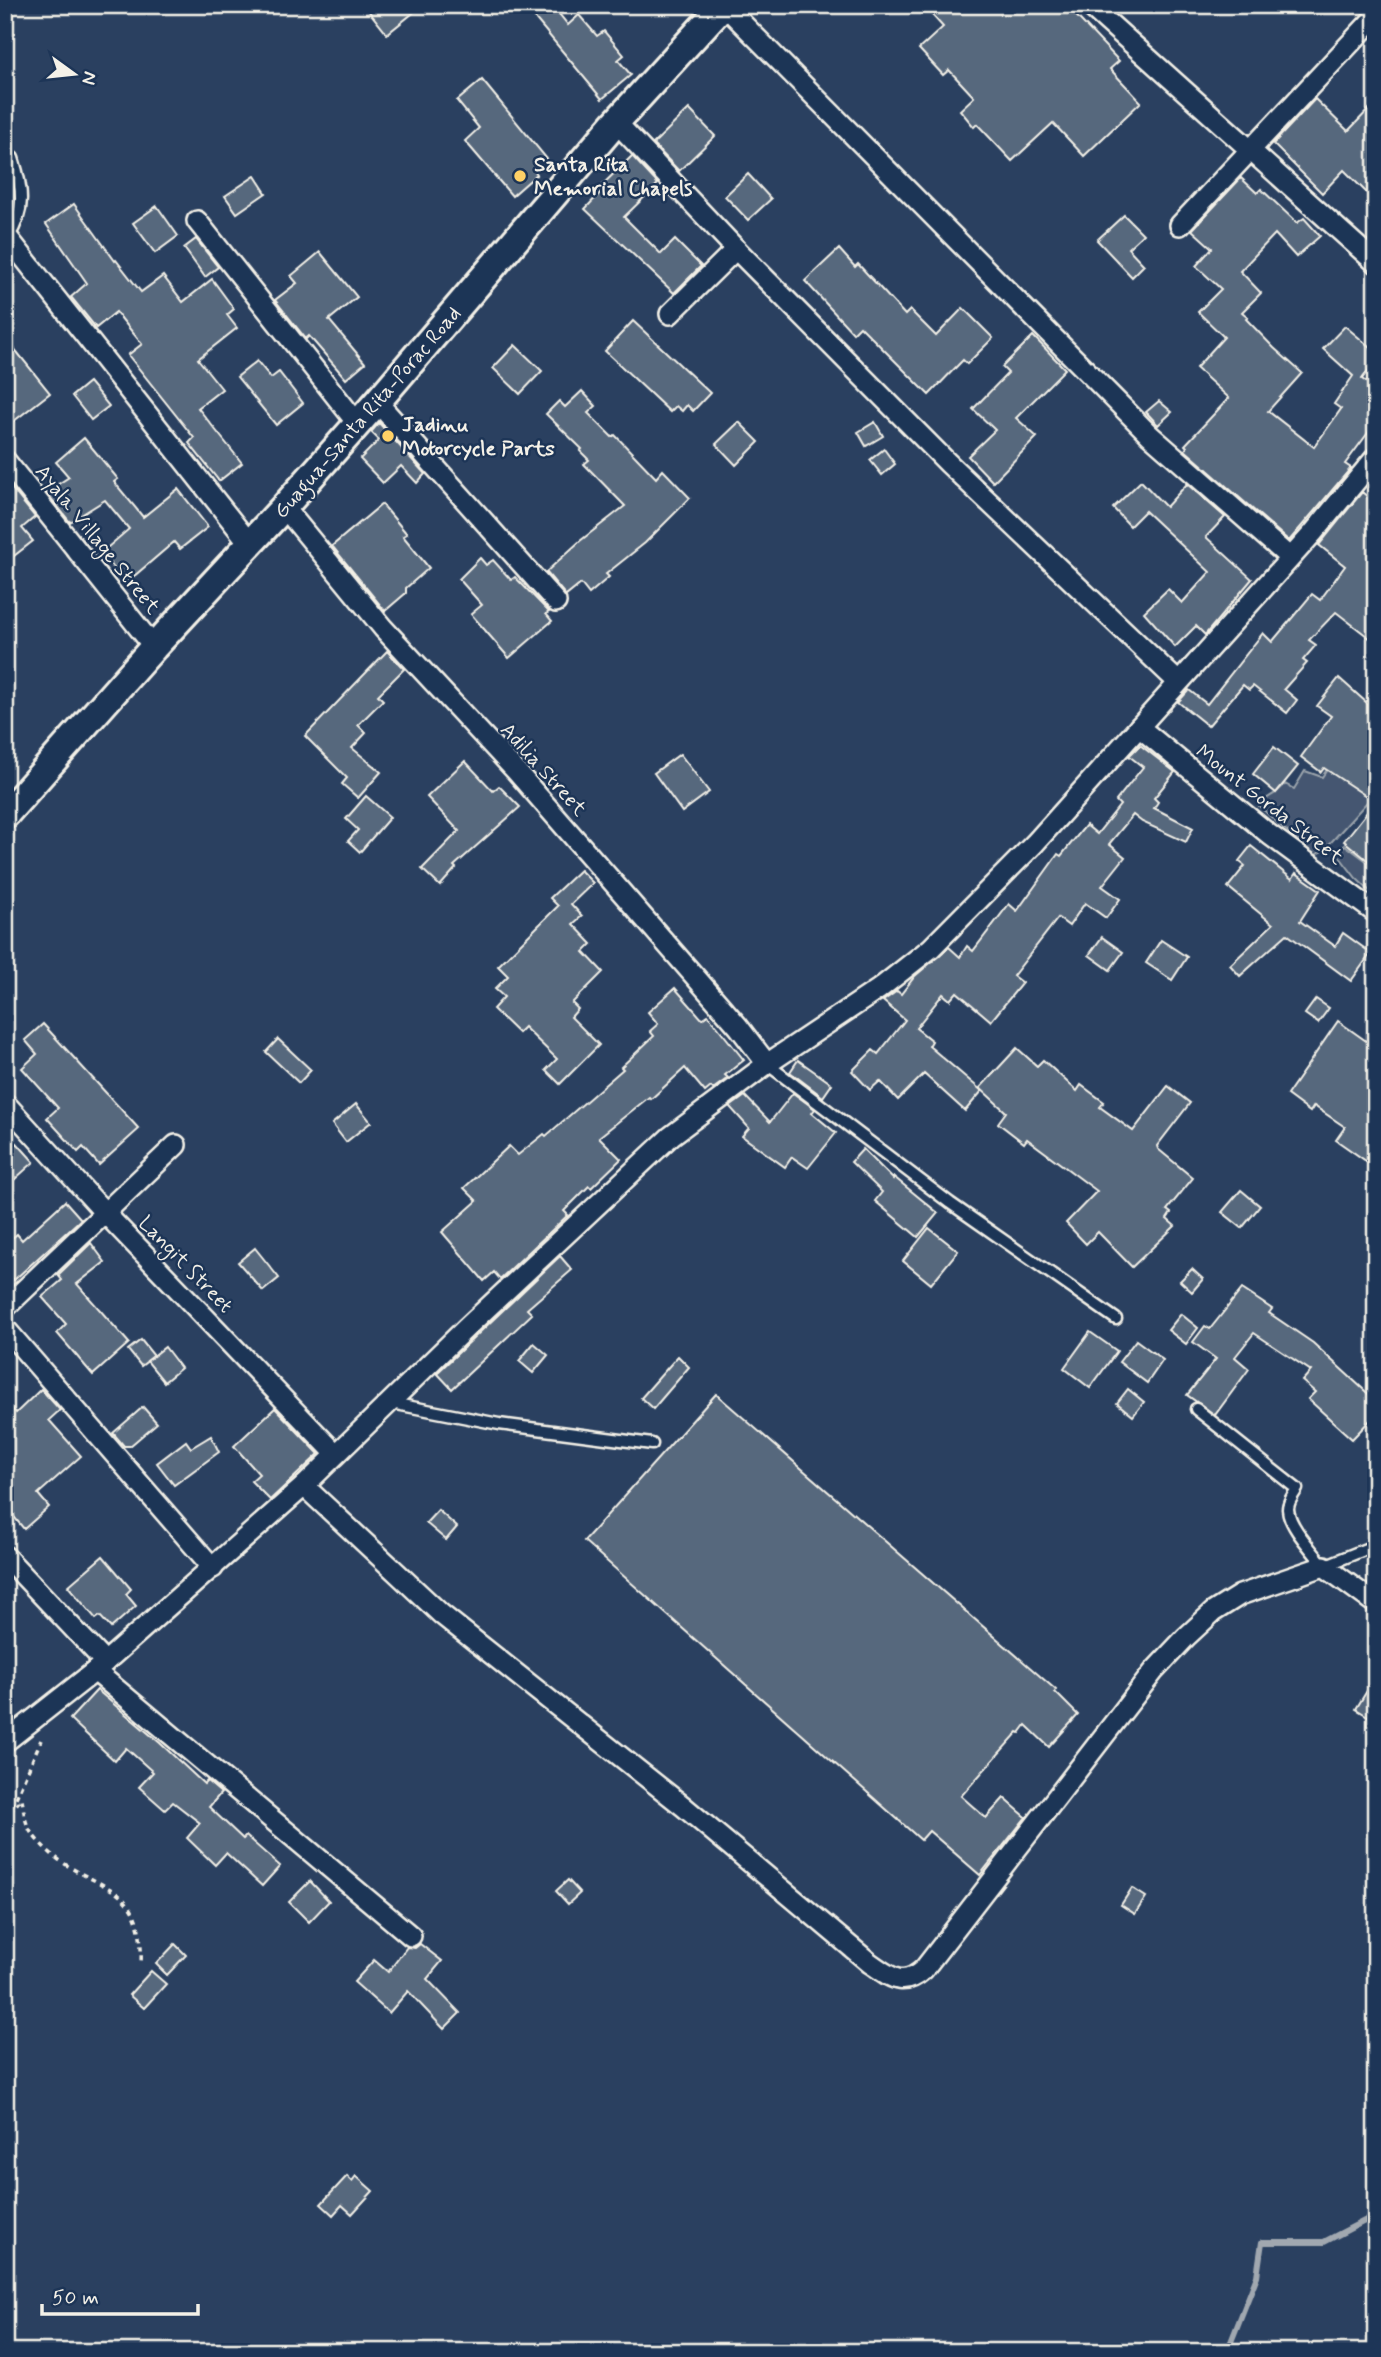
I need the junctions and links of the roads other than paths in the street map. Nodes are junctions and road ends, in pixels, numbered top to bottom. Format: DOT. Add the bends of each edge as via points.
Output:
graph roads {
  1 [pos="724,5"];
  2 [pos="1090,5"];
  3 [pos="1376,16"];
  4 [pos="616,122"];
  5 [pos="1249,150"];
  6 [pos="13,158"];
  7 [pos="197,221"];
  8 [pos="1180,225"];
  9 [pos="7,236"];
  10 [pos="736,249"];
  11 [pos="1376,263"];
  12 [pos="670,314"];
  13 [pos="377,402"];
  14 [pos="357,423"];
  15 [pos="1376,457"];
  16 [pos="5,460"];
  17 [pos="284,507"];
  18 [pos="250,544"];
  19 [pos="1290,558"];
  20 [pos="556,602"];
  21 [pos="154,647"];
  22 [pos="1178,682"];
  23 [pos="1139,727"];
  24 [pos="5,815"];
  25 [pos="1376,913"];
  26 [pos="767,1064"];
  27 [pos="5,1103"];
  28 [pos="176,1145"];
  29 [pos="105,1213"];
  30 [pos="5,1308"];
  31 [pos="1116,1319"];
  32 [pos="5,1328"];
  33 [pos="391,1403"];
  34 [pos="1196,1409"];
  35 [pos="652,1444"];
  36 [pos="336,1454"];
  37 [pos="304,1486"];
  38 [pos="1376,1545"];
  39 [pos="5,1556"];
  40 [pos="1324,1566"];
  41 [pos="213,1568"];
  42 [pos="1376,1604"];
  43 [pos="100,1667"];
  44 [pos="5,1742"];
  45 [pos="411,1936"];
  1 -- 4 [label="main road, Guagua-Santa Rita-Porac Road"];
  1 -- 19 [label="street" via="1150,435"];
  2 -- 5 [label="street"];
  3 -- 5 [label="street"];
  4 -- 10 [label="street"];
  4 -- 13 [label="main road, Guagua-Santa Rita-Porac Road"];
  5 -- 8 [label="street"];
  5 -- 11 [label="street"];
  6 -- 9 [label="lane" via="21,208 17,224"];
  7 -- 14 [label="street"];
  9 -- 18 [label="street"];
  10 -- 12 [label="street"];
  10 -- 22 [label="street" via="948,463"];
  13 -- 14 [label="main road, Guagua-Santa Rita-Porac Road"];
  13 -- 20 [label="street"];
  14 -- 17 [label="main road, Guagua-Santa Rita-Porac Road"];
  15 -- 19 [label="street"];
  16 -- 21 [label="street, Ayala Village Street"];
  17 -- 18 [label="main road, Guagua-Santa Rita-Porac Road"];
  17 -- 26 [label="street, Adilia Street" via="383,628 543,801"];
  18 -- 21 [label="main road, Guagua-Santa Rita-Porac Road"];
  19 -- 22 [label="street"];
  21 -- 24 [label="main road, Guagua-Santa Rita-Porac Road"];
  22 -- 23 [label="street"];
  23 -- 25 [label="street, Mount Gorda Street" via="1270,835"];
  23 -- 26 [label="street" via="1035,843 931,948"];
  26 -- 31 [label="lane" via="950,1203"];
  26 -- 33 [label="street" via="671,1136"];
  27 -- 29 [label="street, Langit Street"];
  28 -- 29 [label="street"];
  29 -- 30 [label="street"];
  29 -- 36 [label="street, Langit Street"];
  32 -- 41 [label="street"];
  33 -- 35 [label="lane" via="499,1424"];
  33 -- 36 [label="street"];
  34 -- 40 [label="lane" via="1297,1489 1288,1508 1290,1516"];
  36 -- 37 [label="street"];
  37 -- 40 [label="street" via="440,1614 683,1806 870,1963 901,1981 924,1969 1154,1671 1186,1637 1240,1595"];
  37 -- 41 [label="street"];
  38 -- 40 [label="lane"];
  39 -- 43 [label="street"];
  40 -- 42 [label="street"];
  41 -- 43 [label="street"];
  43 -- 44 [label="street"];
  43 -- 45 [label="street"];
}
